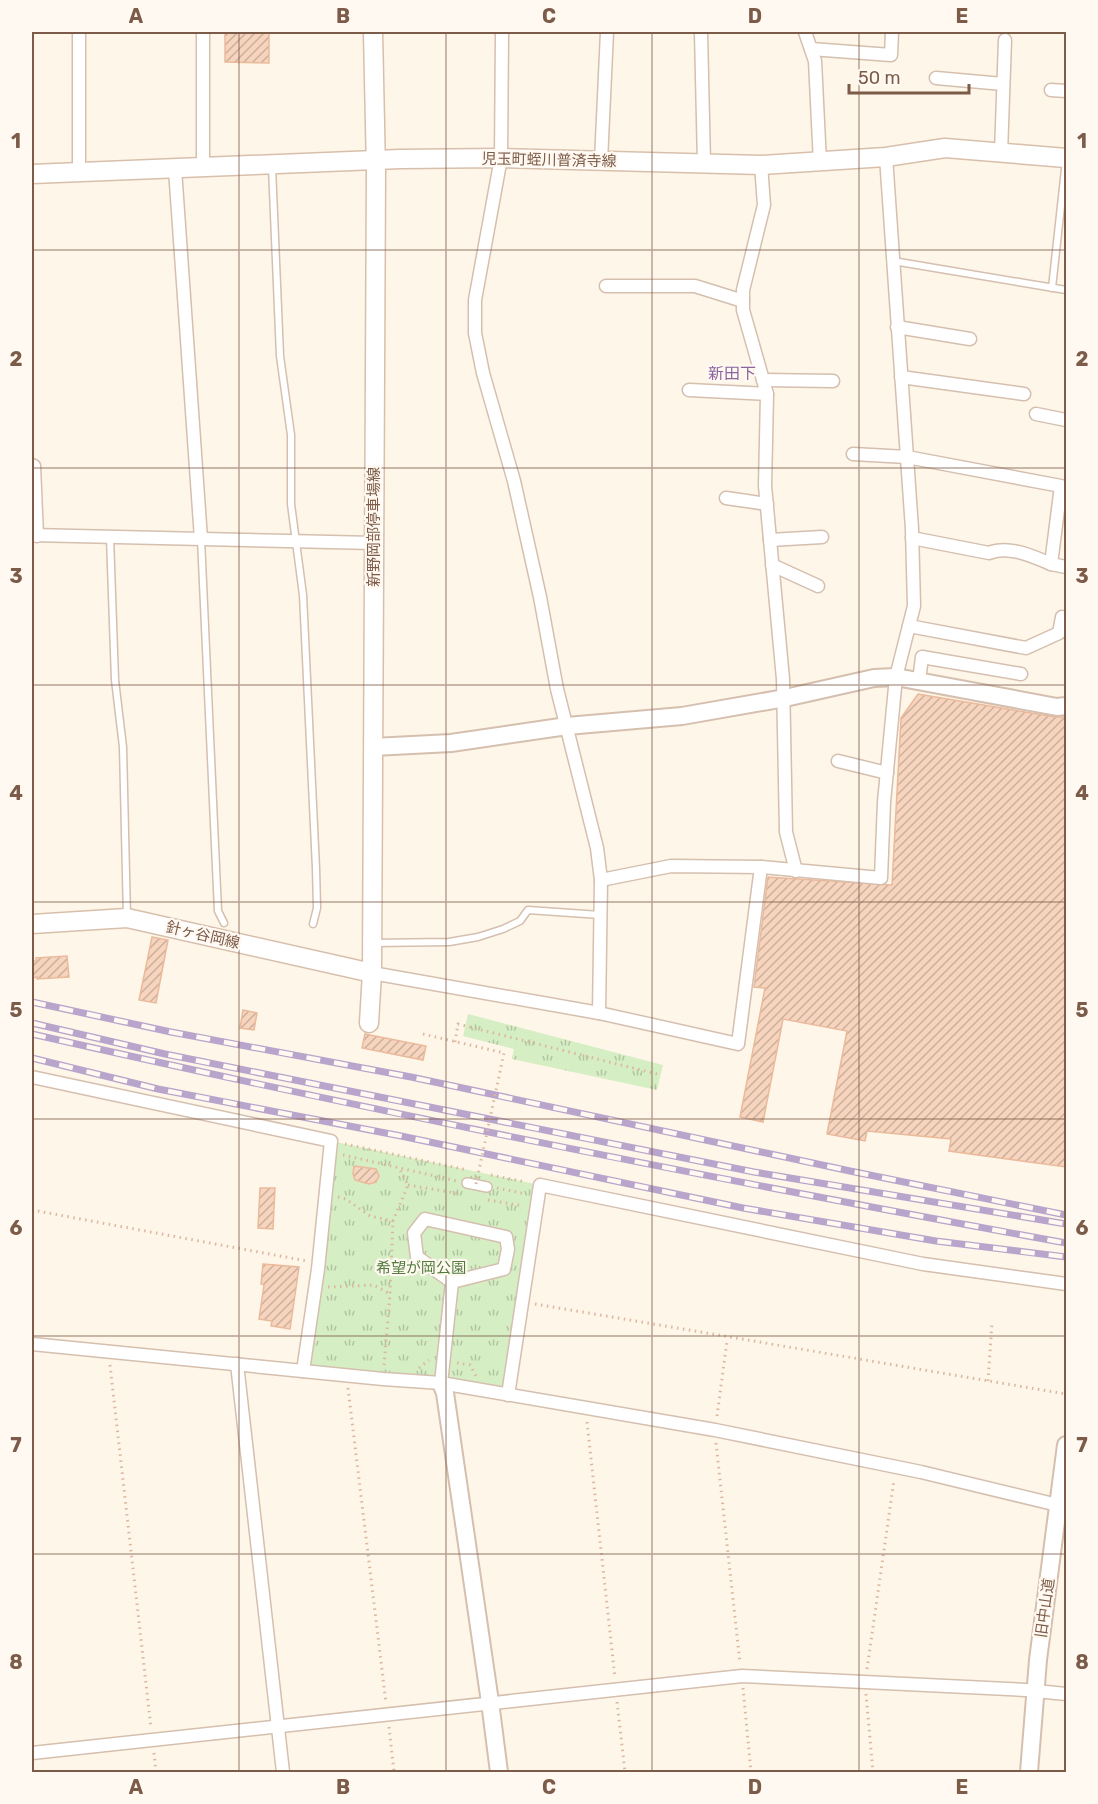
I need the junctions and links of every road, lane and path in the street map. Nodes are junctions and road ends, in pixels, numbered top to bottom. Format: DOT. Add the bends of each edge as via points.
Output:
graph roads {
  1 [pos="79,32"];
  2 [pos="203,32"];
  3 [pos="373,32"];
  4 [pos="502,32"];
  5 [pos="608,32"];
  6 [pos="701,32"];
  7 [pos="805,32"];
  8 [pos="892,32"];
  9 [pos="1005,40"];
  10 [pos="811,49"];
  11 [pos="936,78"];
  12 [pos="1003,84"];
  13 [pos="1051,90"];
  14 [pos="1066,91"];
  15 [pos="1000,153"];
  16 [pos="886,157"];
  17 [pos="501,158"];
  18 [pos="1066,158"];
  19 [pos="376,159"];
  20 [pos="601,161"];
  21 [pos="272,163"];
  22 [pos="820,163"];
  23 [pos="704,164"];
  24 [pos="761,165"];
  25 [pos="203,166"];
  26 [pos="175,169"];
  27 [pos="79,171"];
  28 [pos="32,174"];
  29 [pos="893,261"];
  30 [pos="606,286"];
  31 [pos="1053,288"];
  32 [pos="1066,290"];
  33 [pos="743,301"];
  34 [pos="897,327"];
  35 [pos="970,339"];
  36 [pos="901,377"];
  37 [pos="763,380"];
  38 [pos="833,381"];
  39 [pos="689,390"];
  40 [pos="767,394"];
  41 [pos="1024,394"];
  42 [pos="1036,414"];
  43 [pos="1066,420"];
  44 [pos="853,453"];
  45 [pos="907,457"];
  46 [pos="32,465"];
  47 [pos="726,498"];
  48 [pos="767,504"];
  49 [pos="34,536"];
  50 [pos="110,537"];
  51 [pos="822,537"];
  52 [pos="912,538"];
  53 [pos="201,539"];
  54 [pos="770,540"];
  55 [pos="296,541"];
  56 [pos="374,543"];
  57 [pos="1051,564"];
  58 [pos="772,565"];
  59 [pos="1066,567"];
  60 [pos="818,586"];
  61 [pos="1062,617"];
  62 [pos="909,626"];
  63 [pos="1021,674"];
  64 [pos="896,677"];
  65 [pos="918,681"];
  66 [pos="784,698"];
  67 [pos="1066,706"];
  68 [pos="567,726"];
  69 [pos="373,747"];
  70 [pos="838,761"];
  71 [pos="887,773"];
  72 [pos="761,867"];
  73 [pos="796,871"];
  74 [pos="601,880"];
  75 [pos="600,915"];
  76 [pos="127,918"];
  77 [pos="224,923"];
  78 [pos="32,924"];
  79 [pos="313,924"];
  80 [pos="372,943"];
  81 [pos="372,973"];
  82 [pos="599,1012"];
  83 [pos="369,1023"];
  84 [pos="423,1034"];
  85 [pos="455,1042"];
  86 [pos="657,1074"];
  87 [pos="32,1077"];
  88 [pos="331,1147"];
  89 [pos="399,1168"];
  90 [pos="442,1178"];
  91 [pos="471,1184"];
  92 [pos="540,1185"];
  93 [pos="487,1186"];
  94 [pos="513,1191"];
  95 [pos="326,1193"];
  96 [pos="529,1194"];
  97 [pos="32,1210"];
  98 [pos="393,1221"];
  99 [pos="318,1263"];
  100 [pos="452,1282"];
  101 [pos="1066,1284"];
  102 [pos="315,1287"];
  103 [pos="390,1294"];
  104 [pos="522,1302"];
  105 [pos="992,1323"];
  106 [pos="727,1341"];
  107 [pos="32,1344"];
  108 [pos="110,1361"];
  109 [pos="237,1364"];
  110 [pos="303,1371"];
  111 [pos="383,1379"];
  112 [pos="988,1381"];
  113 [pos="441,1383"];
  114 [pos="348,1386"];
  115 [pos="1066,1394"];
  116 [pos="508,1395"];
  117 [pos="586,1408"];
  118 [pos="715,1430"];
  119 [pos="1066,1444"];
  120 [pos="896,1467"];
  121 [pos="1063,1506"];
  122 [pos="742,1676"];
  123 [pos="865,1682"];
  124 [pos="616,1689"];
  125 [pos="1035,1691"];
  126 [pos="1066,1694"];
  127 [pos="490,1702"];
  128 [pos="388,1714"];
  129 [pos="278,1726"];
  130 [pos="153,1740"];
  131 [pos="32,1753"];
  132 [pos="156,1773"];
  133 [pos="283,1773"];
  134 [pos="394,1773"];
  135 [pos="499,1773"];
  136 [pos="625,1773"];
  137 [pos="752,1773"];
  138 [pos="873,1773"];
  139 [pos="1029,1773"];
  1 -- 27 [label="street"];
  2 -- 25 [label="street"];
  3 -- 19 [label="main road, 新野岡部停車場線"];
  4 -- 17 [label="street"];
  5 -- 20 [label="street"];
  6 -- 23 [label="street"];
  7 -- 10 [label="street"];
  8 -- 10 [label="street" via="891,55"];
  9 -- 12 [label="street"];
  10 -- 22 [label="street" via="815,61"];
  11 -- 12 [label="street"];
  12 -- 15 [label="street"];
  13 -- 14 [label="street"];
  15 -- 16 [label="main road, 児玉町蛭川普済寺線" via="945,148"];
  15 -- 18 [label="main road, 児玉町蛭川普済寺線"];
  16 -- 22 [label="main road, 児玉町蛭川普済寺線"];
  16 -- 29 [label="street"];
  17 -- 19 [label="main road, 児玉町蛭川普済寺線"];
  17 -- 20 [label="main road, 児玉町蛭川普済寺線"];
  17 -- 68 [label="street" via="475,300 475,333 517,493"];
  18 -- 31 [label="lane"];
  19 -- 21 [label="main road, 児玉町蛭川普済寺線"];
  19 -- 56 [label="main road, 新野岡部停車場線"];
  20 -- 23 [label="main road, 児玉町蛭川普済寺線"];
  21 -- 25 [label="main road, 児玉町蛭川普済寺線"];
  21 -- 55 [label="lane" via="280,356 291,435 291,504"];
  22 -- 24 [label="main road, 児玉町蛭川普済寺線"];
  23 -- 24 [label="main road, 児玉町蛭川普済寺線"];
  24 -- 33 [label="street" via="764,205"];
  25 -- 26 [label="main road, 児玉町蛭川普済寺線"];
  26 -- 27 [label="main road, 児玉町蛭川普済寺線"];
  26 -- 53 [label="street"];
  27 -- 28 [label="main road, 児玉町蛭川普済寺線"];
  29 -- 31 [label="lane"];
  29 -- 34 [label="street"];
  30 -- 33 [label="street" via="695,286"];
  31 -- 32 [label="lane"];
  33 -- 37 [label="street"];
  34 -- 35 [label="street"];
  34 -- 36 [label="street"];
  36 -- 41 [label="street"];
  36 -- 45 [label="street"];
  37 -- 38 [label="street"];
  37 -- 40 [label="street"];
  39 -- 40 [label="street"];
  40 -- 48 [label="street"];
  42 -- 43 [label="street"];
  44 -- 45 [label="street"];
  45 -- 52 [label="street"];
  45 -- 57 [label="street" via="1061,486"];
  46 -- 49 [label="street"];
  47 -- 48 [label="street"];
  48 -- 54 [label="street"];
  49 -- 50 [label="street"];
  50 -- 53 [label="street"];
  50 -- 76 [label="lane" via="115,680 123,747"];
  51 -- 54 [label="street"];
  52 -- 57 [label="street" via="989,553 1000,549"];
  52 -- 62 [label="street" via="914,606"];
  53 -- 55 [label="street"];
  53 -- 77 [label="lane" via="218,911"];
  54 -- 58 [label="street"];
  55 -- 56 [label="street"];
  55 -- 79 [label="lane" via="303,595 316,856 317,908"];
  56 -- 69 [label="main road, 新野岡部停車場線"];
  57 -- 59 [label="street"];
  58 -- 60 [label="street"];
  58 -- 66 [label="street"];
  61 -- 62 [label="street" via="1059,633 1026,648"];
  62 -- 64 [label="street"];
  63 -- 65 [label="street" via="922,657"];
  64 -- 65 [label="street"];
  64 -- 66 [label="street" via="874,678"];
  64 -- 71 [label="street"];
  65 -- 67 [label="street"];
  66 -- 68 [label="street" via="682,716"];
  66 -- 73 [label="street" via="786,832"];
  68 -- 69 [label="street" via="451,743"];
  68 -- 74 [label="street"];
  69 -- 80 [label="main road, 新野岡部停車場線"];
  70 -- 71 [label="street"];
  71 -- 73 [label="street" via="881,878"];
  72 -- 73 [label="street"];
  72 -- 74 [label="street" via="671,866"];
  72 -- 82 [label="street" via="738,1044"];
  74 -- 75 [label="street"];
  75 -- 80 [label="lane" via="528,910 520,921 478,937 449,942"];
  75 -- 82 [label="street"];
  76 -- 78 [label="main road, 針ヶ谷岡線"];
  76 -- 81 [label="main road, 針ヶ谷岡線"];
  80 -- 81 [label="main road, 新野岡部停車場線"];
  81 -- 82 [label="street"];
  81 -- 83 [label="main road, 新野岡部停車場線"];
  84 -- 85 [label="path"];
  85 -- 86 [label="path" via="458,1024"];
  85 -- 91 [label="path, bridge" via="504,1053"];
  87 -- 88 [label="street"];
  88 -- 89 [label="path"];
  88 -- 92 [label="path"];
  88 -- 95 [label="street"];
  89 -- 90 [label="path"];
  89 -- 98 [label="path" via="408,1185"];
  91 -- 93 [label="street"];
  92 -- 101 [label="street" via="923,1264"];
  92 -- 104 [label="street"];
  94 -- 96 [label="path"];
  95 -- 98 [label="path" via="346,1199 370,1216"];
  95 -- 99 [label="street"];
  97 -- 99 [label="path"];
  98 -- 103 [label="path"];
  99 -- 102 [label="street"];
  100 -- 100 [label="street" via="417,1257 414,1233 425,1219 506,1237 504,1269"];
  100 -- 113 [label="street"];
  102 -- 103 [label="path" via="374,1285"];
  102 -- 110 [label="street"];
  103 -- 111 [label="path"];
  104 -- 112 [label="path"];
  104 -- 116 [label="street"];
  105 -- 112 [label="path"];
  106 -- 118 [label="path"];
  107 -- 109 [label="street"];
  108 -- 130 [label="path"];
  109 -- 110 [label="street"];
  109 -- 129 [label="street"];
  110 -- 111 [label="street"];
  111 -- 113 [label="street"];
  112 -- 115 [label="path"];
  113 -- 116 [label="street"];
  113 -- 127 [label="street"];
  114 -- 128 [label="path"];
  116 -- 117 [label="street"];
  117 -- 118 [label="street"];
  117 -- 124 [label="path"];
  118 -- 120 [label="street"];
  118 -- 122 [label="path"];
  119 -- 121 [label="street, 旧中山道"];
  120 -- 121 [label="street"];
  120 -- 123 [label="path"];
  121 -- 125 [label="street, 旧中山道"];
  122 -- 123 [label="street"];
  122 -- 124 [label="street"];
  122 -- 137 [label="path"];
  123 -- 125 [label="street"];
  123 -- 138 [label="path"];
  124 -- 127 [label="street"];
  124 -- 136 [label="path"];
  125 -- 126 [label="street"];
  125 -- 139 [label="street, 旧中山道"];
  127 -- 128 [label="street"];
  127 -- 135 [label="street"];
  128 -- 129 [label="street"];
  128 -- 134 [label="path"];
  129 -- 130 [label="street"];
  129 -- 133 [label="street"];
  130 -- 131 [label="street"];
  130 -- 132 [label="path"];
}
